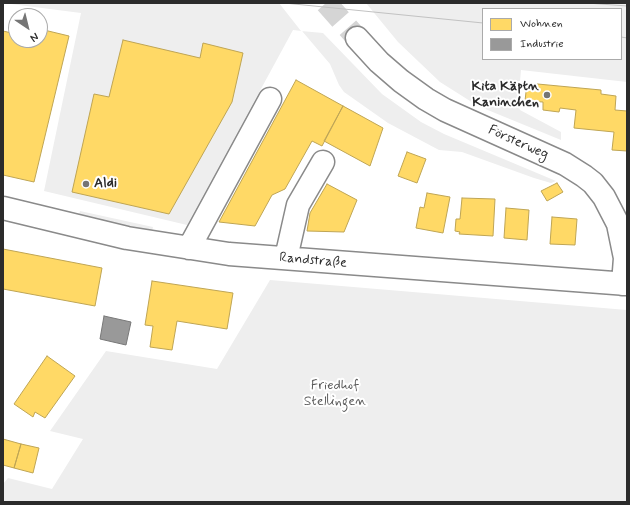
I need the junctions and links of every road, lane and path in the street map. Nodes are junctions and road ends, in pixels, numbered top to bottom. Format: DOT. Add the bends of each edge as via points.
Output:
graph roads {
  1 [pos="358,38"];
  2 [pos="270,99"];
  3 [pos="322,162"];
  4 [pos="3,208"];
  5 [pos="189,248"];
  6 [pos="286,258"];
  7 [pos="625,284"];
  1 -- 7 [label="street, Försterweg" via="400,81 426,99 570,166 593,183 607,201 618,224 625,258"];
  2 -- 5 [label="street"];
  3 -- 6 [label="street" via="298,205"];
  4 -- 5 [label="street, Randstraße" via="127,238"];
  5 -- 6 [label="street, Randstraße"];
  6 -- 7 [label="street, Randstraße"];
}
